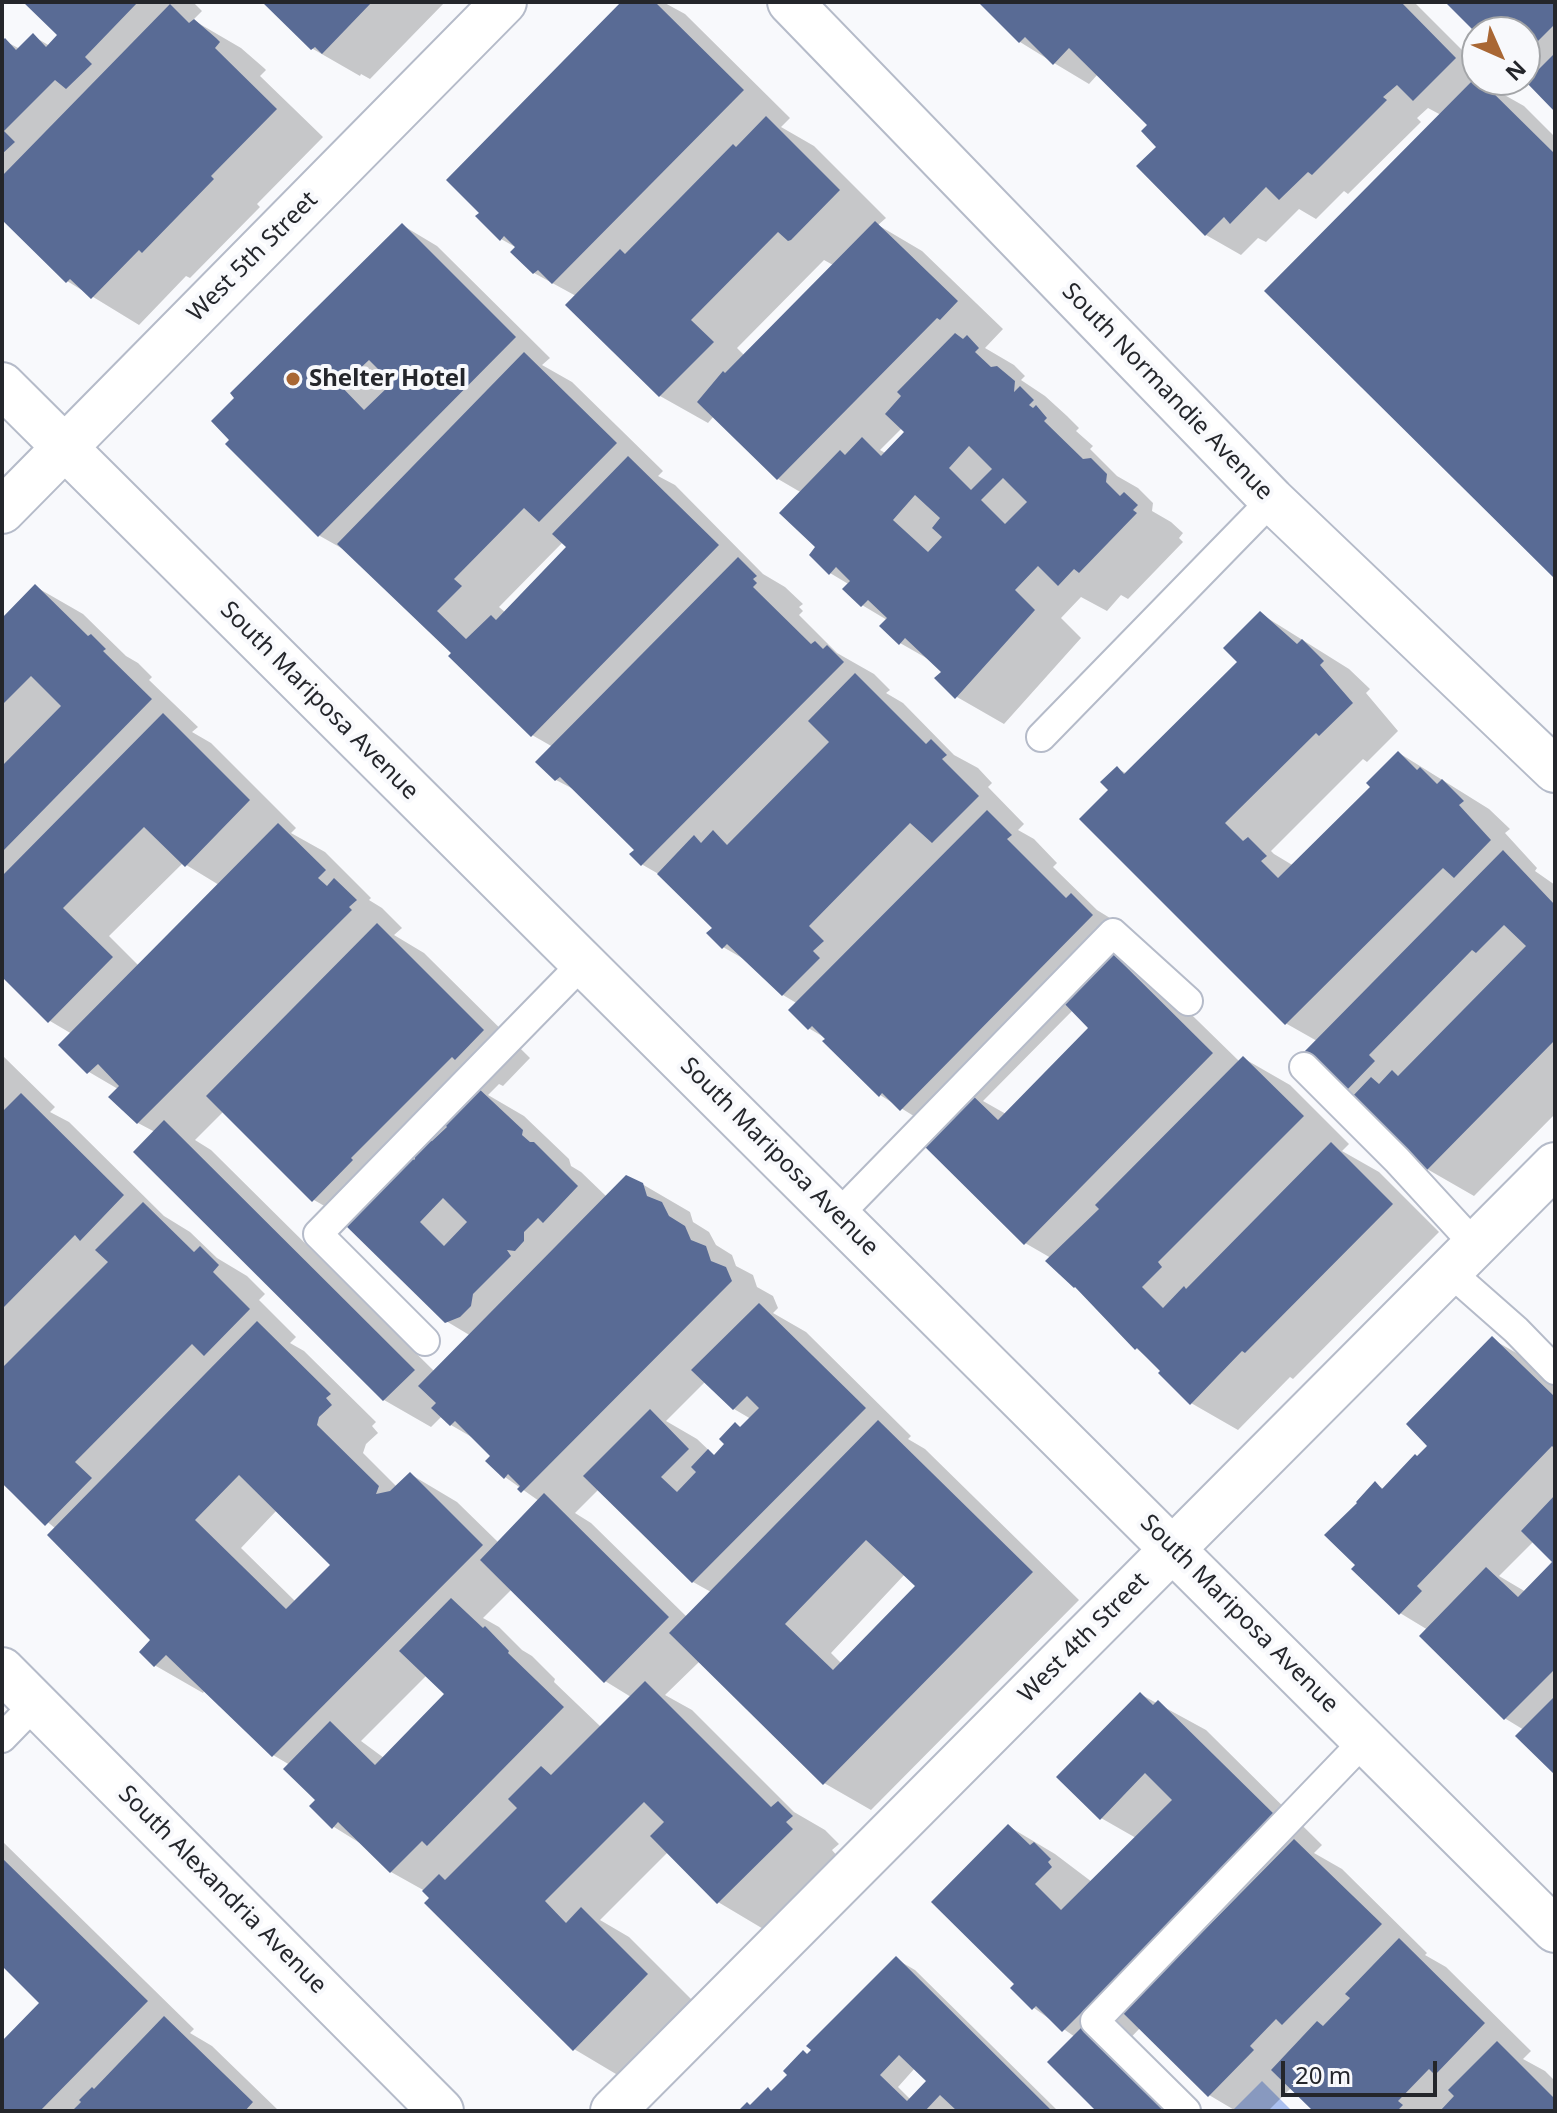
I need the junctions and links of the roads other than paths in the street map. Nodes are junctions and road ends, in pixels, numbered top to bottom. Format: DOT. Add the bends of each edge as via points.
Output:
graph roads {
  1 [pos="504,2"];
  2 [pos="790,2"];
  3 [pos="2,385"];
  4 [pos="64,447"];
  5 [pos="1272,500"];
  6 [pos="2,511"];
  7 [pos="1041,737"];
  8 [pos="1555,770"];
  9 [pos="583,963"];
  10 [pos="1188,1001"];
  11 [pos="1304,1067"];
  12 [pos="1555,1165"];
  13 [pos="838,1215"];
  14 [pos="1462,1258"];
  15 [pos="425,1341"];
  16 [pos="1555,1370"];
  17 [pos="1173,1548"];
  18 [pos="2,1670"];
  19 [pos="36,1703"];
  20 [pos="2,1738"];
  21 [pos="1365,1740"];
  22 [pos="1555,1930"];
  23 [pos="441,2111"];
  24 [pos="613,2111"];
  25 [pos="1186,2111"];
  1 -- 4 [label="street, West 5th Street"];
  2 -- 5 [label="street, South Normandie Avenue"];
  3 -- 4 [label="street, South Mariposa Avenue"];
  4 -- 6 [label="street, West 5th Street"];
  4 -- 9 [label="street, South Mariposa Avenue"];
  5 -- 7 [label="lane"];
  5 -- 8 [label="street, South Normandie Avenue"];
  9 -- 13 [label="street, South Mariposa Avenue"];
  9 -- 15 [label="lane" via="318,1234"];
  10 -- 13 [label="lane" via="1113,933"];
  11 -- 14 [label="lane" via="1397,1160"];
  12 -- 14 [label="street, West 4th Street"];
  13 -- 17 [label="street, South Mariposa Avenue"];
  14 -- 16 [label="lane" via="1516,1330"];
  14 -- 17 [label="street, West 4th Street"];
  17 -- 21 [label="street, South Mariposa Avenue"];
  17 -- 24 [label="street, West 4th Street"];
  18 -- 19 [label="street, South Alexandria Avenue"];
  19 -- 20 [label="lane"];
  19 -- 23 [label="street, South Alexandria Avenue"];
  21 -- 22 [label="street, South Mariposa Avenue"];
  21 -- 25 [label="lane" via="1095,2021"];
}
